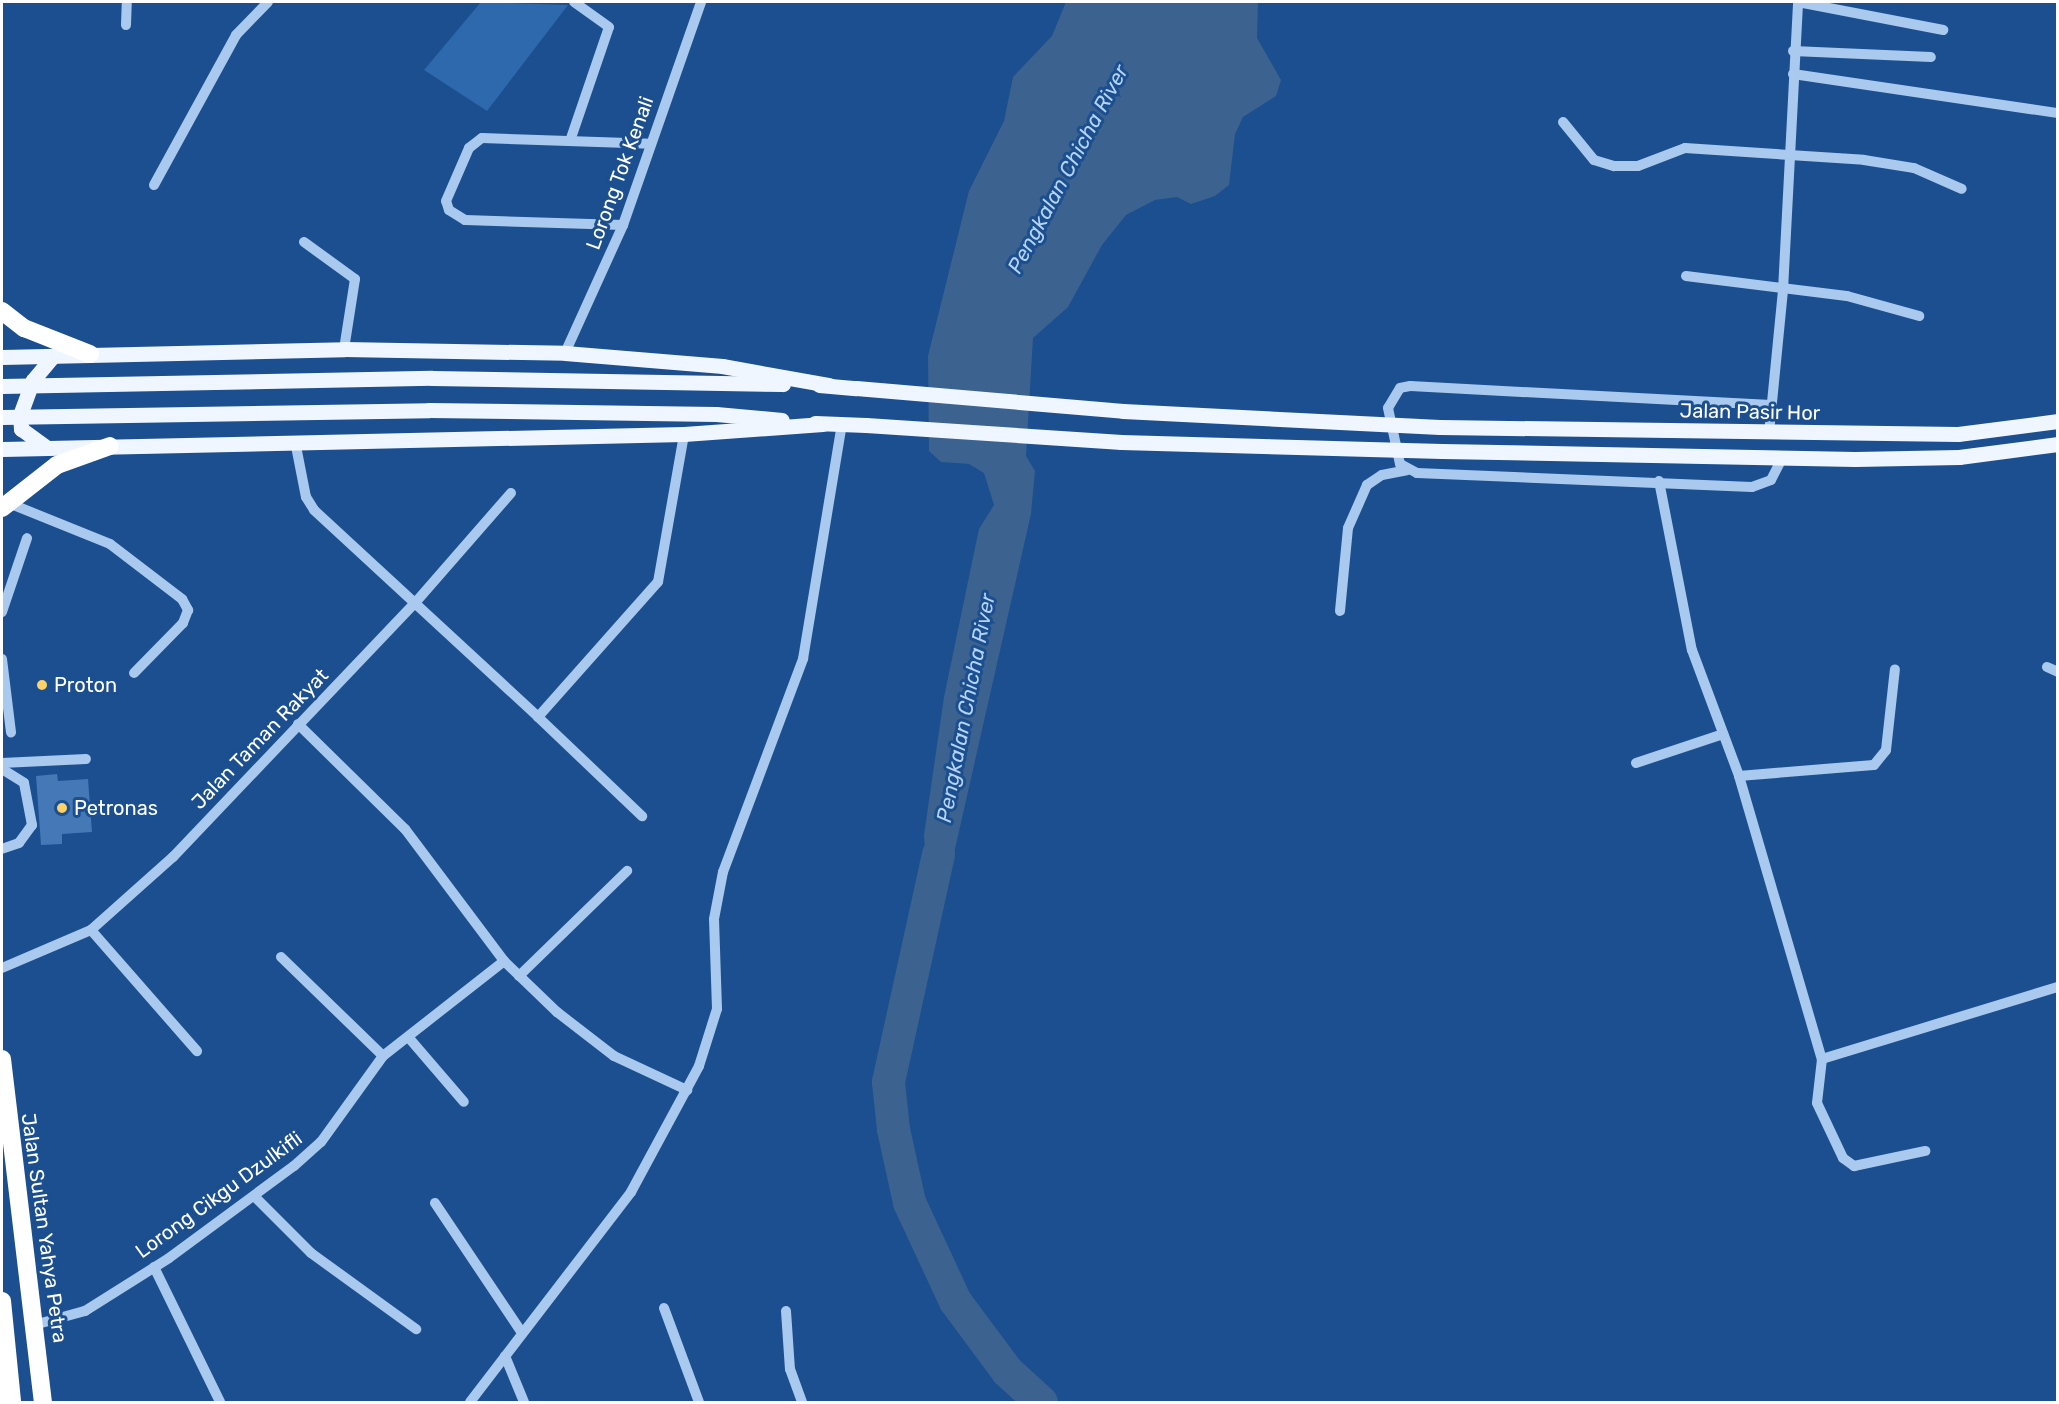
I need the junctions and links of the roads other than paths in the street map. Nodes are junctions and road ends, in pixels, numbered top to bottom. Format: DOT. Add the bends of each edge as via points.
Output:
graph roads {
  1 [pos="127,2"];
  2 [pos="268,2"];
  3 [pos="574,2"];
  4 [pos="701,2"];
  5 [pos="1798,2"];
  6 [pos="126,25"];
  7 [pos="1943,30"];
  8 [pos="1794,51"];
  9 [pos="1931,57"];
  10 [pos="1793,74"];
  11 [pos="2058,113"];
  12 [pos="1563,122"];
  13 [pos="570,141"];
  14 [pos="650,144"];
  15 [pos="1787,159"];
  16 [pos="154,185"];
  17 [pos="1962,189"];
  18 [pos="623,225"];
  19 [pos="304,242"];
  20 [pos="1686,276"];
  21 [pos="1784,290"];
  22 [pos="2,311"];
  23 [pos="1919,316"];
  24 [pos="344,350"];
  25 [pos="565,353"];
  26 [pos="90,354"];
  27 [pos="53,356"];
  28 [pos="2,357"];
  29 [pos="829,385"];
  30 [pos="2,386"];
  31 [pos="1771,405"];
  32 [pos="2,417"];
  33 [pos="2058,421"];
  34 [pos="842,423"];
  35 [pos="823,424"];
  36 [pos="1769,433"];
  37 [pos="684,434"];
  38 [pos="295,441"];
  39 [pos="2058,444"];
  40 [pos="110,446"];
  41 [pos="46,447"];
  42 [pos="2,449"];
  43 [pos="1782,458"];
  44 [pos="1407,470"];
  45 [pos="1659,481"];
  46 [pos="511,493"];
  47 [pos="4,505"];
  48 [pos="27,538"];
  49 [pos="415,603"];
  50 [pos="1340,611"];
  51 [pos="2,612"];
  52 [pos="2,658"];
  53 [pos="1895,669"];
  54 [pos="134,673"];
  55 [pos="538,717"];
  56 [pos="298,724"];
  57 [pos="11,732"];
  58 [pos="1723,734"];
  59 [pos="86,759"];
  60 [pos="2,763"];
  61 [pos="1636,763"];
  62 [pos="2,769"];
  63 [pos="1739,776"];
  64 [pos="642,816"];
  65 [pos="2,849"];
  66 [pos="627,871"];
  67 [pos="91,930"];
  68 [pos="281,957"];
  69 [pos="504,961"];
  70 [pos="2,968"];
  71 [pos="519,976"];
  72 [pos="2058,987"];
  73 [pos="409,1038"];
  74 [pos="196,1052"];
  75 [pos="383,1056"];
  76 [pos="2,1059"];
  77 [pos="1822,1059"];
  78 [pos="687,1089"];
  79 [pos="464,1102"];
  80 [pos="1925,1151"];
  81 [pos="254,1196"];
  82 [pos="435,1203"];
  83 [pos="154,1267"];
  84 [pos="2,1301"];
  85 [pos="664,1308"];
  86 [pos="786,1311"];
  87 [pos="34,1325"];
  88 [pos="416,1329"];
  89 [pos="522,1334"];
  90 [pos="505,1356"];
  91 [pos="39,1359"];
  92 [pos="6,1371"];
  93 [pos="12,1402"];
  94 [pos="43,1402"];
  95 [pos="220,1402"];
  96 [pos="470,1402"];
  97 [pos="524,1402"];
  98 [pos="699,1402"];
  99 [pos="802,1402"];
  1 -- 6 [label="street"];
  2 -- 16 [label="street" via="236,35"];
  3 -- 13 [label="street" via="609,27"];
  4 -- 14 [label="street, Lorong Tok Kenali"];
  5 -- 7 [label="street"];
  5 -- 8 [label="street"];
  8 -- 9 [label="street"];
  8 -- 10 [label="street"];
  10 -- 11 [label="street"];
  10 -- 15 [label="street"];
  12 -- 15 [label="street" via="1594,160 1614,166 1638,166 1685,148"];
  13 -- 14 [label="street"];
  13 -- 18 [label="street" via="477,140 448,192 448,210 455,217"];
  14 -- 18 [label="street, Lorong Tok Kenali"];
  15 -- 17 [label="street" via="1914,168"];
  15 -- 21 [label="street"];
  18 -- 25 [label="street, Lorong Tok Kenali"];
  19 -- 24 [label="street" via="355,279"];
  20 -- 21 [label="street"];
  21 -- 23 [label="street" via="1847,296"];
  21 -- 31 [label="street"];
  22 -- 26 [label="highway" via="24,328"];
  24 -- 25 [label="main road"];
  24 -- 26 [label="main road"];
  25 -- 29 [label="main road" via="722,366"];
  26 -- 27 [label="main road"];
  27 -- 28 [label="main road"];
  27 -- 41 [label="main road" via="33,380 20,414 21,429"];
  29 -- 30 [label="main road, bridge" via="432,378"];
  29 -- 36 [label="main road, Jalan Pasir Hor, bridge" via="1123,411 1440,427"];
  31 -- 36 [label="street"];
  31 -- 44 [label="street" via="1410,386 1400,388 1388,408 1396,454"];
  32 -- 35 [label="main road, bridge" via="429,410 716,414"];
  33 -- 36 [label="main road, Jalan Pasir Hor" via="1958,434"];
  34 -- 35 [label="main road"];
  34 -- 43 [label="main road, bridge" via="1121,442"];
  34 -- 78 [label="street" via="803,659 723,872 714,919 717,1009"];
  35 -- 37 [label="main road"];
  37 -- 38 [label="main road"];
  37 -- 55 [label="street" via="658,582"];
  38 -- 40 [label="main road"];
  38 -- 49 [label="street" via="306,497 314,510"];
  39 -- 43 [label="main road" via="1959,457"];
  40 -- 41 [label="main road"];
  40 -- 47 [label="highway" via="57,465"];
  41 -- 42 [label="main road"];
  43 -- 45 [label="street" via="1778,472 1763,485"];
  44 -- 45 [label="street"];
  44 -- 50 [label="street" via="1382,475 1367,485 1348,528"];
  45 -- 58 [label="street" via="1692,650"];
  46 -- 49 [label="street, Jalan Taman Rakyat"];
  47 -- 54 [label="street" via="110,544 182,599 188,610 183,623"];
  48 -- 51 [label="street"];
  49 -- 55 [label="street"];
  49 -- 56 [label="street, Jalan Taman Rakyat"];
  52 -- 57 [label="street"];
  53 -- 63 [label="street" via="1886,750 1874,765"];
  55 -- 64 [label="street"];
  56 -- 67 [label="street, Jalan Taman Rakyat" via="173,857"];
  56 -- 69 [label="street" via="434,863"];
  58 -- 61 [label="street"];
  58 -- 63 [label="street"];
  59 -- 60 [label="street"];
  62 -- 65 [label="street" via="24,783 32,825 19,843"];
  63 -- 77 [label="street"];
  66 -- 71 [label="street"];
  67 -- 70 [label="street, Jalan Taman Rakyat"];
  67 -- 74 [label="street"];
  68 -- 75 [label="street"];
  69 -- 71 [label="street"];
  69 -- 73 [label="street, Lorong Cikgu Dzulkifli"];
  71 -- 78 [label="street" via="587,1039"];
  72 -- 77 [label="street"];
  73 -- 75 [label="street, Lorong Cikgu Dzulkifli"];
  73 -- 79 [label="street"];
  75 -- 81 [label="street, Lorong Cikgu Dzulkifli" via="321,1142"];
  76 -- 87 [label="highway, Jalan Sultan Yahya Petra"];
  77 -- 80 [label="street" via="1817,1103 1843,1158 1869,1167"];
  78 -- 89 [label="street" via="631,1192 588,1255"];
  81 -- 83 [label="street, Lorong Cikgu Dzulkifli"];
  81 -- 88 [label="street" via="311,1253"];
  82 -- 89 [label="street"];
  83 -- 87 [label="street, Lorong Cikgu Dzulkifli" via="85,1311"];
  83 -- 95 [label="street"];
  84 -- 92 [label="highway"];
  85 -- 98 [label="street"];
  86 -- 99 [label="street" via="790,1369"];
  87 -- 91 [label="highway, Jalan Sultan Yahya Petra"];
  89 -- 90 [label="street"];
  90 -- 96 [label="street"];
  90 -- 97 [label="street"];
  91 -- 92 [label="highway" via="29,1384 18,1388"];
  91 -- 94 [label="highway, Jalan Sultan Yahya Petra"];
  92 -- 93 [label="highway"];
}
